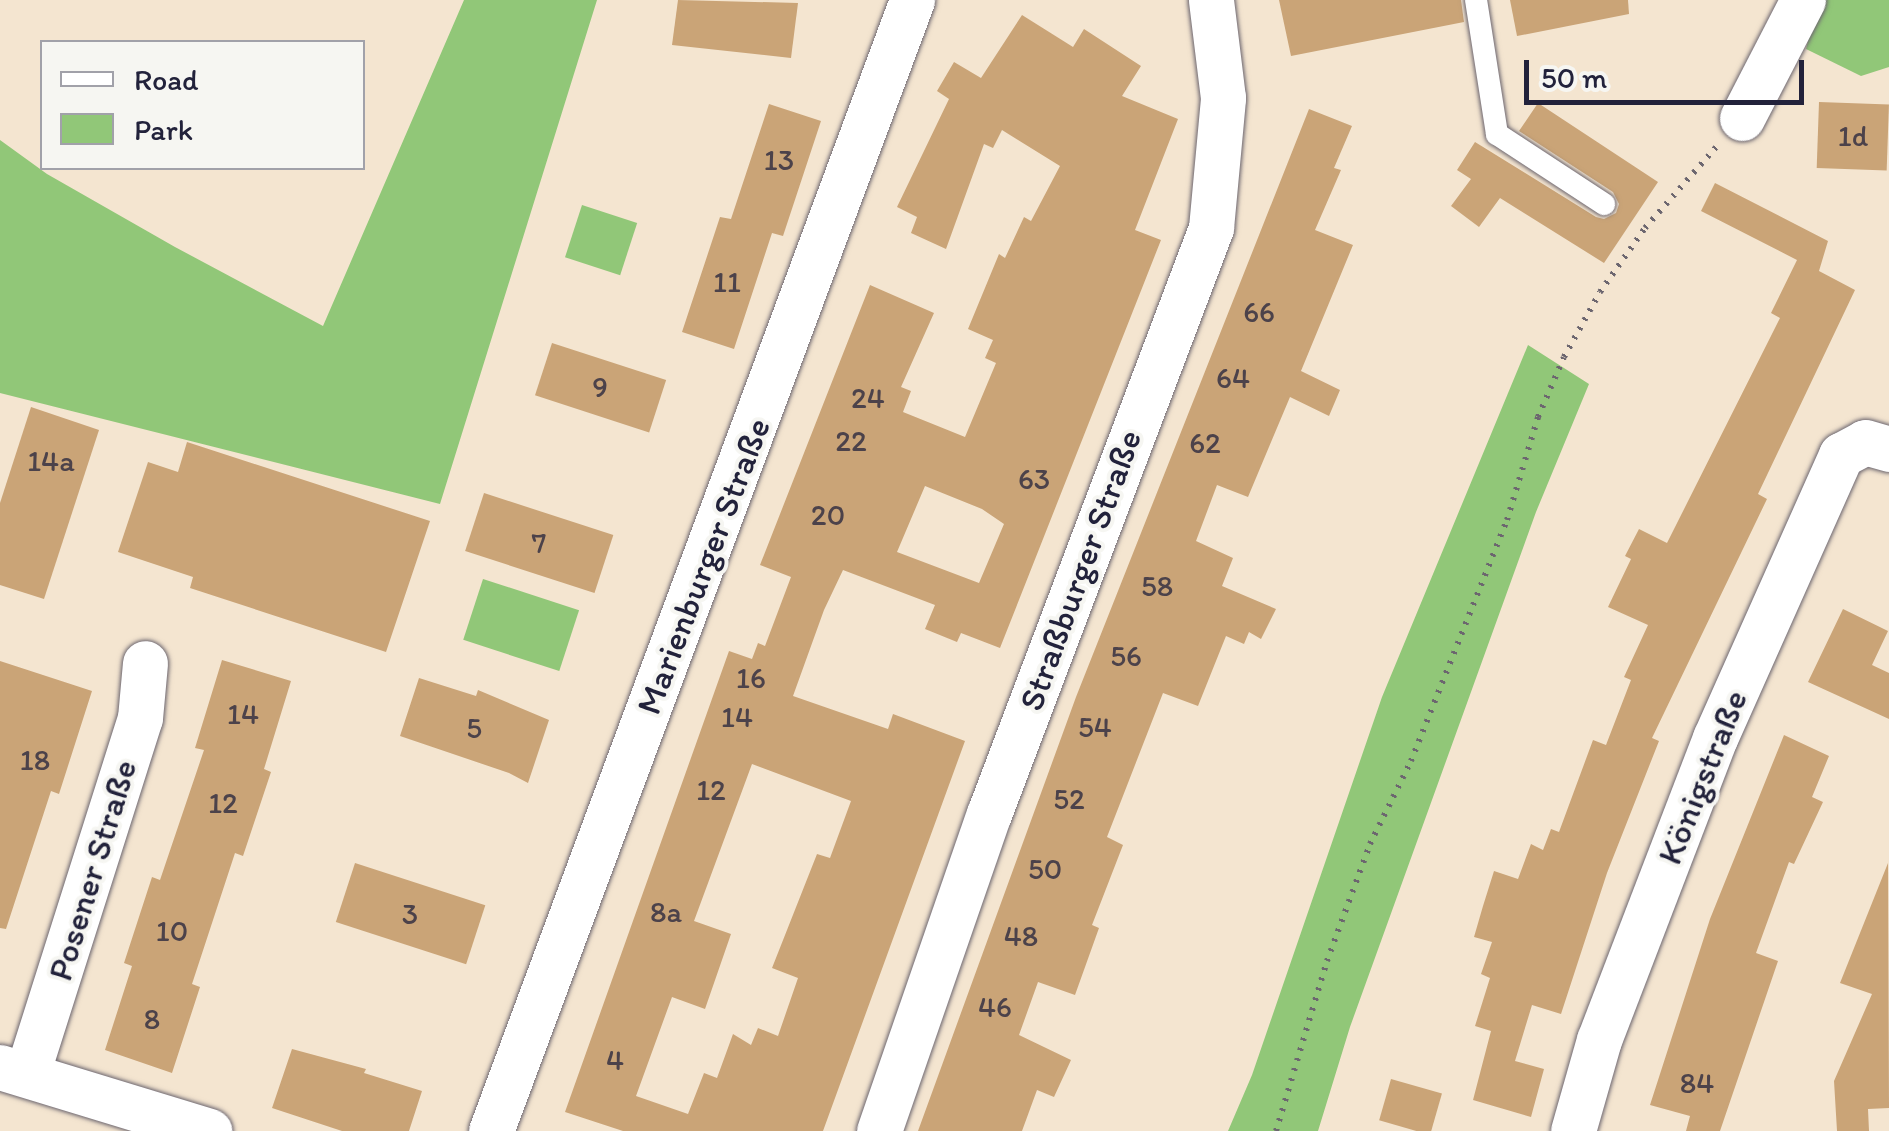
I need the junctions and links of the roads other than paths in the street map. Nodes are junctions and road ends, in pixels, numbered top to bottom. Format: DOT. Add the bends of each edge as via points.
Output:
graph roads {
  1 [pos="912,0"];
  2 [pos="1211,0"];
  3 [pos="1476,0"];
  4 [pos="1803,0"];
  5 [pos="1742,118"];
  6 [pos="1604,204"];
  7 [pos="1877,445"];
  8 [pos="144,663"];
  9 [pos="14,1071"];
  10 [pos="142,1121"];
  11 [pos="209,1131"];
  12 [pos="491,1131"];
  13 [pos="880,1131"];
  14 [pos="1573,1131"];
  1 -- 12 [label="street, Marienburger Straße"];
  2 -- 13 [label="street, Straßburger Straße" via="1223,98 1211,228 988,814"];
  3 -- 6 [label="lane" via="1497,134"];
  4 -- 5 [label="street"];
  7 -- 14 [label="street, Königstraße" via="1841,455 1715,738 1599,1040"];
  8 -- 9 [label="street, Posener Straße" via="140,718"];
  9 -- 10 [label="street, Posener Straße"];
  10 -- 11 [label="street, Posener Straße"];
}
